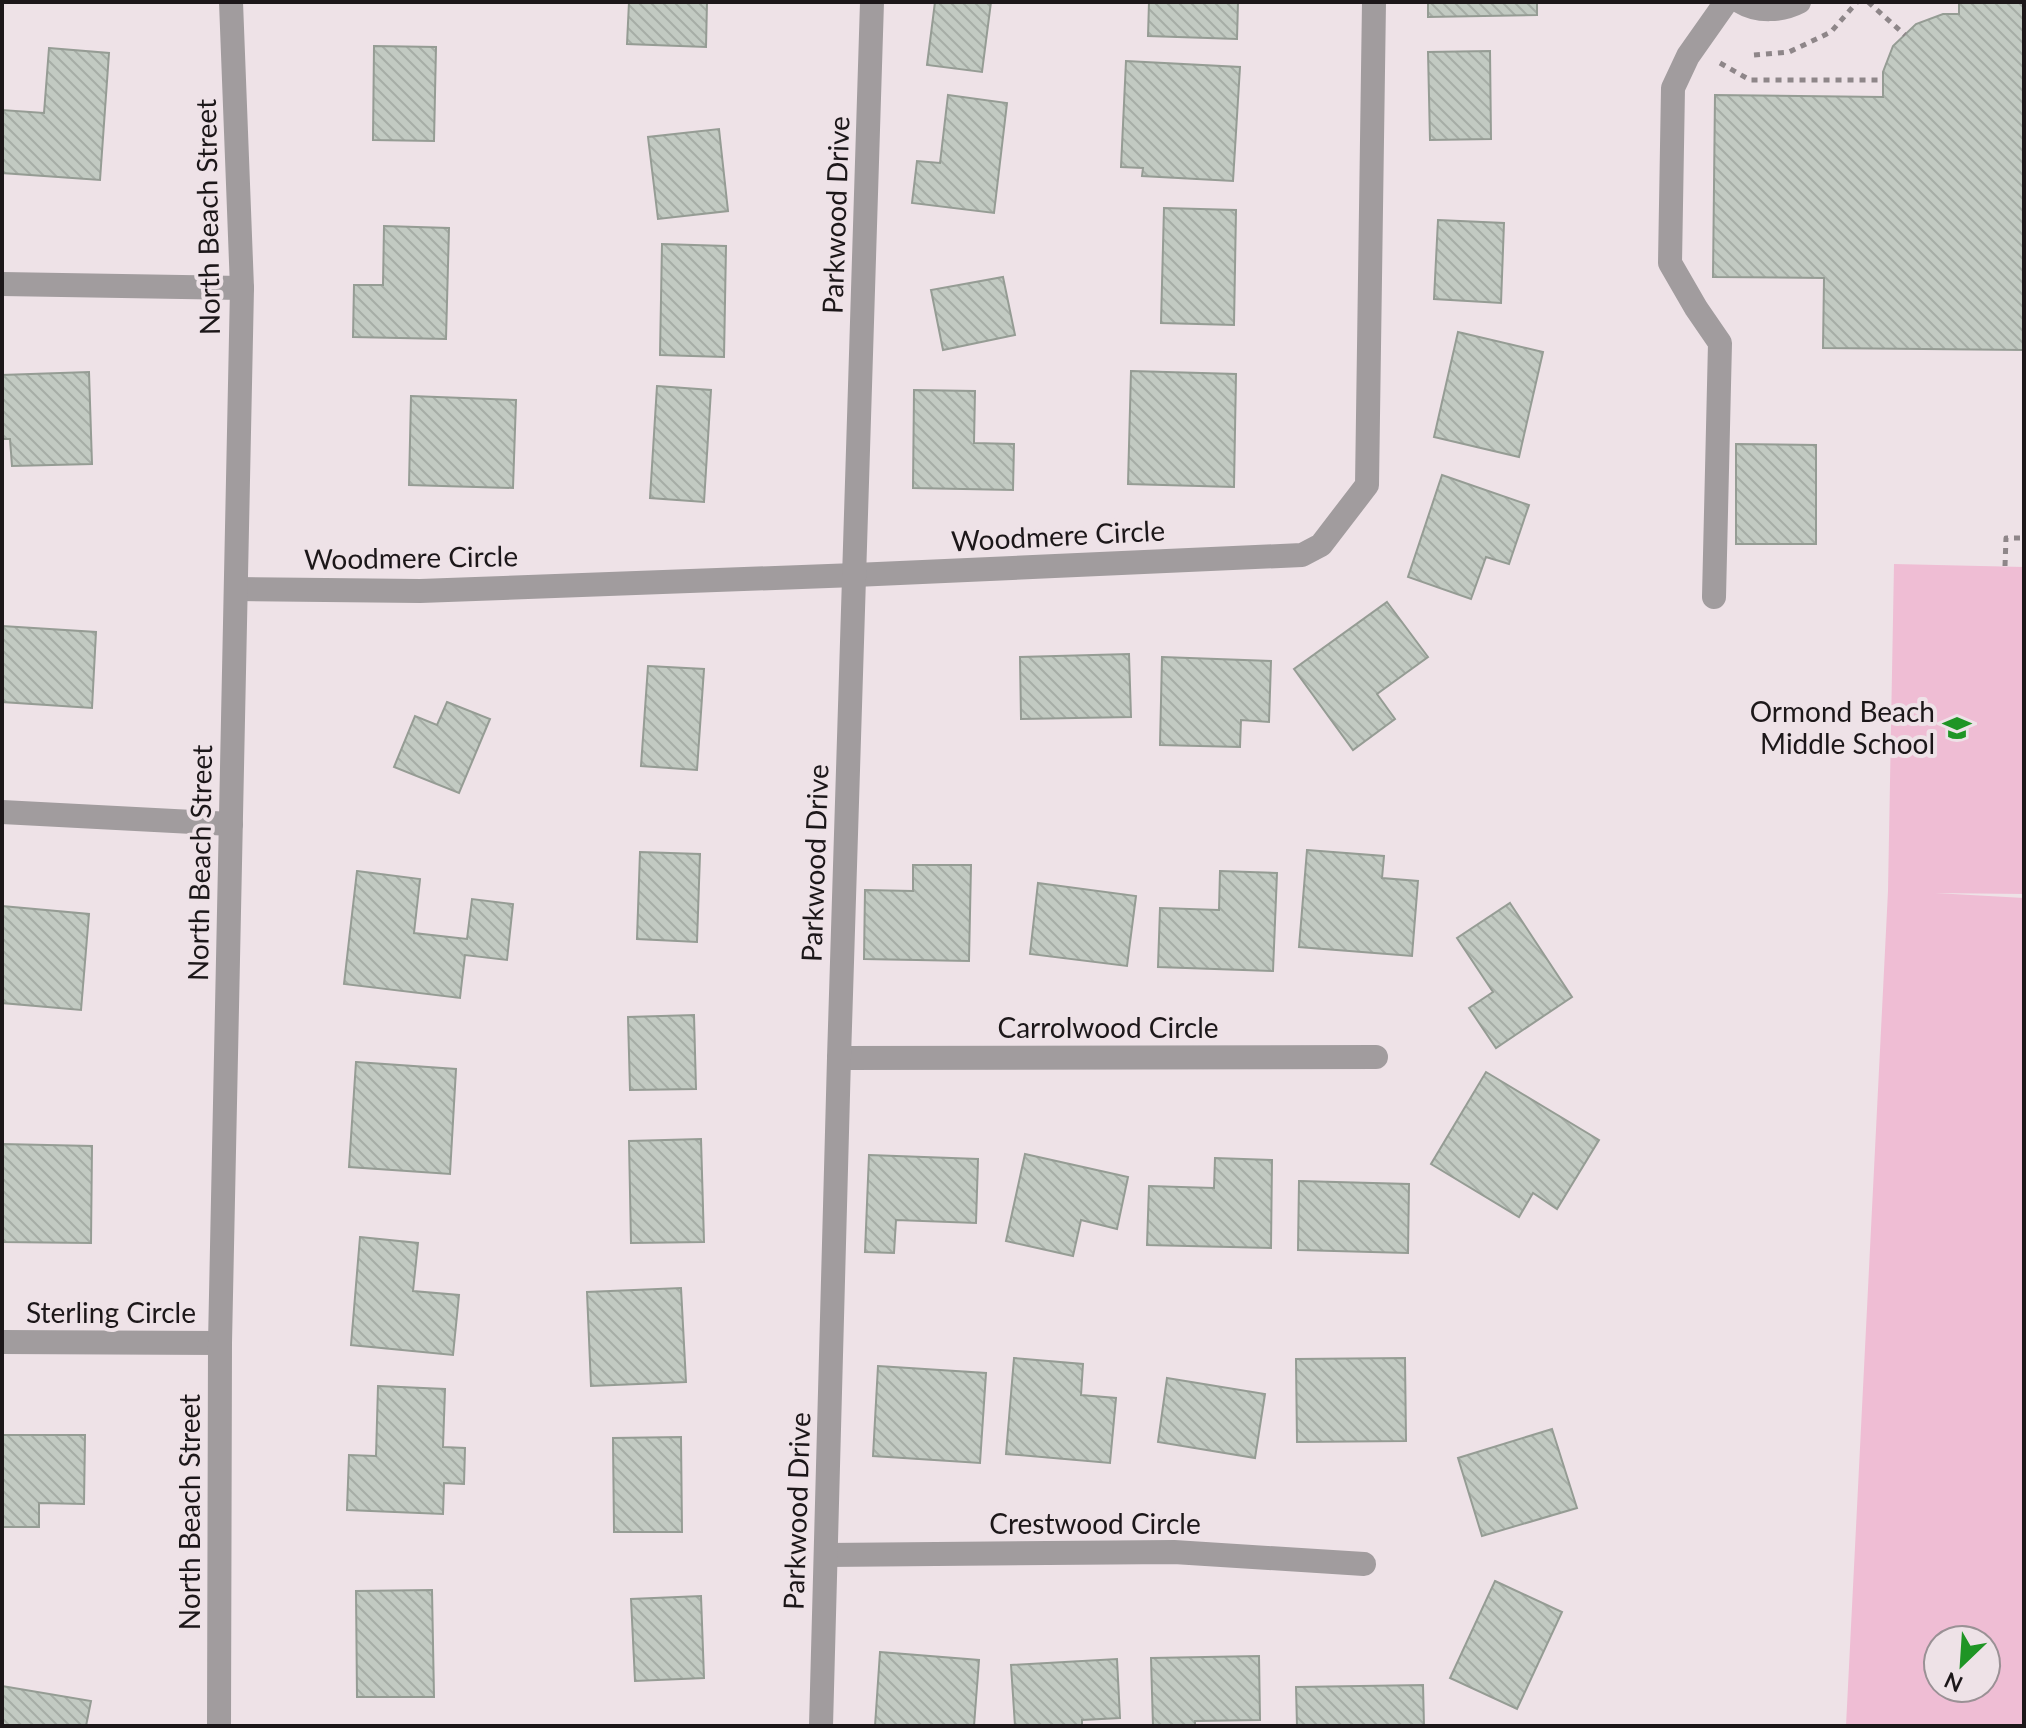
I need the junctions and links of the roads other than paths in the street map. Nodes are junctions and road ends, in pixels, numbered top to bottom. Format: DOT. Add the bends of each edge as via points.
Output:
graph roads {
  1 [pos="231,2"];
  2 [pos="872,2"];
  3 [pos="1374,2"];
  4 [pos="1726,2"];
  5 [pos="1741,2"];
  6 [pos="1799,2"];
  7 [pos="2,284"];
  8 [pos="242,288"];
  9 [pos="855,575"];
  10 [pos="236,589"];
  11 [pos="1714,597"];
  12 [pos="2,812"];
  13 [pos="231,824"];
  14 [pos="1376,1057"];
  15 [pos="839,1058"];
  16 [pos="2,1342"];
  17 [pos="220,1343"];
  18 [pos="826,1555"];
  19 [pos="1364,1564"];
  20 [pos="219,1726"];
  21 [pos="821,1726"];
  1 -- 8 [label="street, North Beach Street"];
  2 -- 9 [label="street, Parkwood Drive"];
  3 -- 9 [label="street, Woodmere Circle" via="1367,485 1321,545 1302,555"];
  4 -- 11 [label="street" via="1688,56 1673,88 1670,263 1720,343"];
  5 -- 6 [label="street" via="1751,9"];
  7 -- 8 [label="street"];
  8 -- 10 [label="street, North Beach Street"];
  9 -- 10 [label="street, Woodmere Circle" via="420,591"];
  9 -- 15 [label="street, Parkwood Drive"];
  10 -- 13 [label="street, North Beach Street"];
  12 -- 13 [label="street"];
  13 -- 17 [label="street, North Beach Street"];
  14 -- 15 [label="street, Carrolwood Circle"];
  15 -- 18 [label="street, Parkwood Drive"];
  16 -- 17 [label="street, Sterling Circle"];
  17 -- 20 [label="street, North Beach Street"];
  18 -- 19 [label="street, Crestwood Circle" via="1174,1552"];
  18 -- 21 [label="street, Parkwood Drive"];
}
